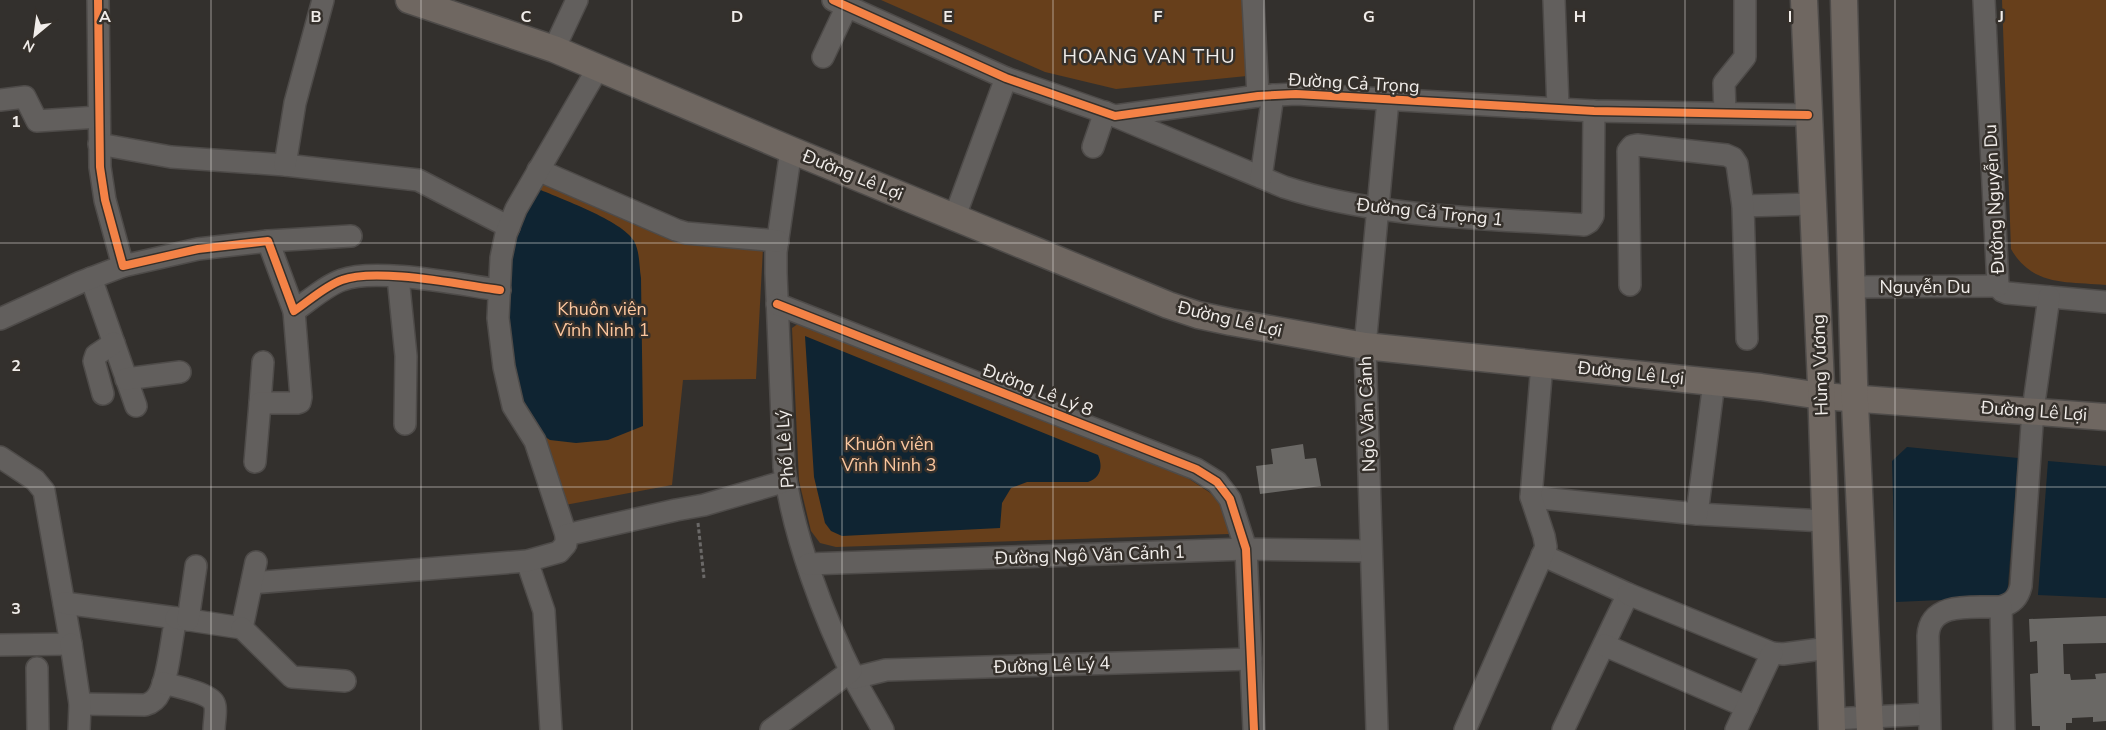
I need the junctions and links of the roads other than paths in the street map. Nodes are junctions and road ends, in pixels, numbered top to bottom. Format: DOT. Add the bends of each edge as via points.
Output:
graph roads {
  1 [pos="98,0"];
  2 [pos="323,0"];
  3 [pos="409,0"];
  4 [pos="577,0"];
  5 [pos="1253,0"];
  6 [pos="1554,0"];
  7 [pos="1746,0"];
  8 [pos="1804,0"];
  9 [pos="1844,0"];
  10 [pos="1984,0"];
  11 [pos="840,3"];
  12 [pos="554,49"];
  13 [pos="823,57"];
  14 [pos="598,68"];
  15 [pos="1006,78"];
  16 [pos="1265,96"];
  17 [pos="0,100"];
  18 [pos="1388,100"];
  19 [pos="1558,108"];
  20 [pos="1594,111"];
  21 [pos="1725,113"];
  22 [pos="1110,114"];
  23 [pos="1808,115"];
  24 [pos="99,117"];
  25 [pos="99,144"];
  26 [pos="1094,147"];
  27 [pos="790,150"];
  28 [pos="285,166"];
  29 [pos="538,170"];
  30 [pos="1261,178"];
  31 [pos="1812,204"];
  32 [pos="1743,206"];
  33 [pos="1378,210"];
  34 [pos="955,216"];
  35 [pos="509,227"];
  36 [pos="351,236"];
  37 [pos="268,241"];
  38 [pos="778,241"];
  39 [pos="124,266"];
  40 [pos="398,277"];
  41 [pos="91,278"];
  42 [pos="1630,285"];
  43 [pos="1998,286"];
  44 [pos="1852,287"];
  45 [pos="500,290"];
  46 [pos="2049,297"];
  47 [pos="2106,302"];
  48 [pos="777,304"];
  49 [pos="294,311"];
  50 [pos="0,319"];
  51 [pos="1747,339"];
  52 [pos="114,343"];
  53 [pos="1365,346"];
  54 [pos="263,362"];
  55 [pos="1542,364"];
  56 [pos="180,372"];
  57 [pos="126,379"];
  58 [pos="1714,382"];
  59 [pos="103,394"];
  60 [pos="1821,396"];
  61 [pos="1855,398"];
  62 [pos="260,403"];
  63 [pos="136,406"];
  64 [pos="2033,410"];
  65 [pos="2106,417"];
  66 [pos="405,424"];
  67 [pos="0,456"];
  68 [pos="255,462"];
  69 [pos="786,482"];
  70 [pos="1531,497"];
  71 [pos="1697,514"];
  72 [pos="1824,521"];
  73 [pos="566,535"];
  74 [pos="1246,549"];
  75 [pos="1371,551"];
  76 [pos="1542,555"];
  77 [pos="528,561"];
  78 [pos="256,562"];
  79 [pos="808,564"];
  80 [pos="196,566"];
  81 [pos="252,583"];
  82 [pos="1628,594"];
  83 [pos="64,603"];
  84 [pos="2002,607"];
  85 [pos="182,619"];
  86 [pos="242,628"];
  87 [pos="71,644"];
  88 [pos="0,645"];
  89 [pos="1604,645"];
  90 [pos="1829,648"];
  91 [pos="1772,653"];
  92 [pos="1251,659"];
  93 [pos="37,668"];
  94 [pos="853,675"];
  95 [pos="345,681"];
  96 [pos="163,683"];
  97 [pos="80,704"];
  98 [pos="1747,707"];
  99 [pos="1930,722"];
  100 [pos="1869,724"];
  101 [pos="1832,725"];
  102 [pos="1570,728"];
  103 [pos="38,730"];
  104 [pos="79,730"];
  105 [pos="214,730"];
  106 [pos="551,730"];
  107 [pos="771,730"];
  108 [pos="883,730"];
  109 [pos="1254,730"];
  110 [pos="1377,730"];
  111 [pos="1466,730"];
  112 [pos="1736,730"];
  113 [pos="2004,730"];
  1 -- 24 [label="street"];
  2 -- 28 [label="street" via="295,103"];
  3 -- 12 [label="main road, Đường Lê Lợi"];
  4 -- 12 [label="street"];
  5 -- 16 [label="street"];
  6 -- 19 [label="street"];
  7 -- 21 [label="street" via="1745,57 1724,83"];
  8 -- 23 [label="main road, Hùng Vương"];
  9 -- 44 [label="main road, Hùng Vương"];
  10 -- 43 [label="street, Đường Nguyễn Du"];
  11 -- 13 [label="street"];
  11 -- 15 [label="street, Đường Cả Trọng"];
  12 -- 14 [label="main road, Đường Lê Lợi"];
  14 -- 27 [label="main road, Đường Lê Lợi"];
  14 -- 29 [label="street"];
  15 -- 22 [label="street, Đường Cả Trọng"];
  15 -- 34 [label="street"];
  16 -- 18 [label="street, Đường Cả Trọng" via="1296,94"];
  16 -- 22 [label="street, Đường Cả Trọng"];
  16 -- 30 [label="street"];
  17 -- 24 [label="street" via="25,97 37,121"];
  18 -- 19 [label="street, Đường Cả Trọng"];
  18 -- 33 [label="street, Ngô Văn Cảnh"];
  19 -- 20 [label="street, Đường Cả Trọng"];
  20 -- 21 [label="street, Đường Cả Trọng"];
  20 -- 33 [label="street, Đường Cả Trọng 1" via="1593,216 1584,226"];
  21 -- 23 [label="street, Đường Cả Trọng"];
  22 -- 26 [label="street"];
  22 -- 30 [label="street, Đường Cả Trọng 1"];
  23 -- 31 [label="main road, Hùng Vương"];
  24 -- 25 [label="street"];
  25 -- 28 [label="street" via="171,157"];
  25 -- 39 [label="street" via="102,186"];
  27 -- 34 [label="main road, Đường Lê Lợi"];
  27 -- 38 [label="street, Phố Lê Lý"];
  28 -- 35 [label="street" via="418,180"];
  29 -- 35 [label="street"];
  29 -- 38 [label="street" via="686,233"];
  30 -- 33 [label="street, Đường Cả Trọng 1" via="1309,195"];
  31 -- 32 [label="street"];
  31 -- 60 [label="main road, Hùng Vương"];
  32 -- 42 [label="street" via="1737,164 1733,158 1632,146 1627,158"];
  32 -- 51 [label="street"];
  33 -- 53 [label="street, Ngô Văn Cảnh"];
  34 -- 53 [label="main road, Đường Lê Lợi" via="1198,315"];
  35 -- 45 [label="street" via="501,258"];
  36 -- 37 [label="street"];
  37 -- 39 [label="street" via="198,249"];
  37 -- 49 [label="street"];
  38 -- 48 [label="street, Phố Lê Lý"];
  39 -- 41 [label="street"];
  40 -- 45 [label="street"];
  40 -- 49 [label="street" via="362,276 341,280"];
  40 -- 66 [label="street" via="406,356"];
  41 -- 50 [label="street"];
  41 -- 52 [label="street"];
  43 -- 44 [label="street, Nguyễn Du"];
  43 -- 46 [label="street, Đường Nguyễn Du" via="2007,293"];
  44 -- 61 [label="main road, Hùng Vương"];
  45 -- 73 [label="street" via="498,318 511,397 535,441"];
  46 -- 47 [label="street, Đường Nguyễn Du"];
  46 -- 64 [label="street"];
  48 -- 69 [label="street, Phố Lê Lý"];
  48 -- 74 [label="street, Đường Lê Lý 8" via="1196,468 1216,482 1230,499"];
  49 -- 62 [label="street" via="300,402"];
  52 -- 57 [label="street"];
  52 -- 59 [label="street" via="96,355 94,361"];
  53 -- 55 [label="main road, Đường Lê Lợi"];
  53 -- 75 [label="street, Ngô Văn Cảnh"];
  54 -- 62 [label="street"];
  55 -- 58 [label="main road, Đường Lê Lợi"];
  55 -- 70 [label="street"];
  56 -- 57 [label="street"];
  57 -- 63 [label="street"];
  58 -- 60 [label="main road, Đường Lê Lợi"];
  58 -- 71 [label="street"];
  60 -- 61 [label="main road, Đường Lê Lợi"];
  60 -- 72 [label="main road, Hùng Vương"];
  61 -- 64 [label="main road, Đường Lê Lợi"];
  61 -- 100 [label="main road, Hùng Vương"];
  62 -- 68 [label="street"];
  64 -- 65 [label="main road, Đường Lê Lợi"];
  64 -- 84 [label="street" via="2021,586 2018,597"];
  67 -- 83 [label="street" via="35,480 44,492"];
  69 -- 73 [label="street"];
  69 -- 79 [label="street, Phố Lê Lý"];
  70 -- 71 [label="street"];
  70 -- 76 [label="street" via="1544,536 1546,547"];
  71 -- 72 [label="street"];
  72 -- 90 [label="main road, Hùng Vương"];
  73 -- 77 [label="street" via="566,544 559,552"];
  74 -- 75 [label="street, Đường Ngô Văn Cảnh 1"];
  74 -- 79 [label="street, Đường Ngô Văn Cảnh 1"];
  74 -- 92 [label="street, Đường Lê Lý 8"];
  75 -- 110 [label="street, Ngô Văn Cảnh"];
  76 -- 82 [label="street"];
  76 -- 111 [label="street"];
  77 -- 81 [label="street"];
  77 -- 106 [label="street" via="544,611"];
  78 -- 81 [label="street"];
  79 -- 94 [label="street, Phố Lê Lý"];
  80 -- 85 [label="street"];
  81 -- 86 [label="street"];
  82 -- 89 [label="street"];
  82 -- 91 [label="street"];
  83 -- 85 [label="street"];
  83 -- 87 [label="street"];
  84 -- 99 [label="street" via="1958,608 1943,611 1934,618 1928,636"];
  84 -- 113 [label="street"];
  85 -- 86 [label="street"];
  85 -- 96 [label="street"];
  86 -- 95 [label="street" via="292,677"];
  87 -- 88 [label="street"];
  87 -- 97 [label="street"];
  89 -- 98 [label="street"];
  89 -- 102 [label="street"];
  90 -- 91 [label="street"];
  90 -- 101 [label="main road, Hùng Vương"];
  91 -- 98 [label="street"];
  92 -- 94 [label="street, Đường Lê Lý 4" via="886,670"];
  92 -- 109 [label="street, Đường Lê Lý 8"];
  93 -- 103 [label="street"];
  94 -- 107 [label="street"];
  94 -- 108 [label="street, Phố Lê Lý"];
  96 -- 97 [label="street" via="154,701 145,704"];
  96 -- 105 [label="street" via="212,699 215,704"];
  97 -- 104 [label="street"];
  98 -- 112 [label="street"];
  99 -- 100 [label="street"];
  100 -- 101 [label="street"];
}
